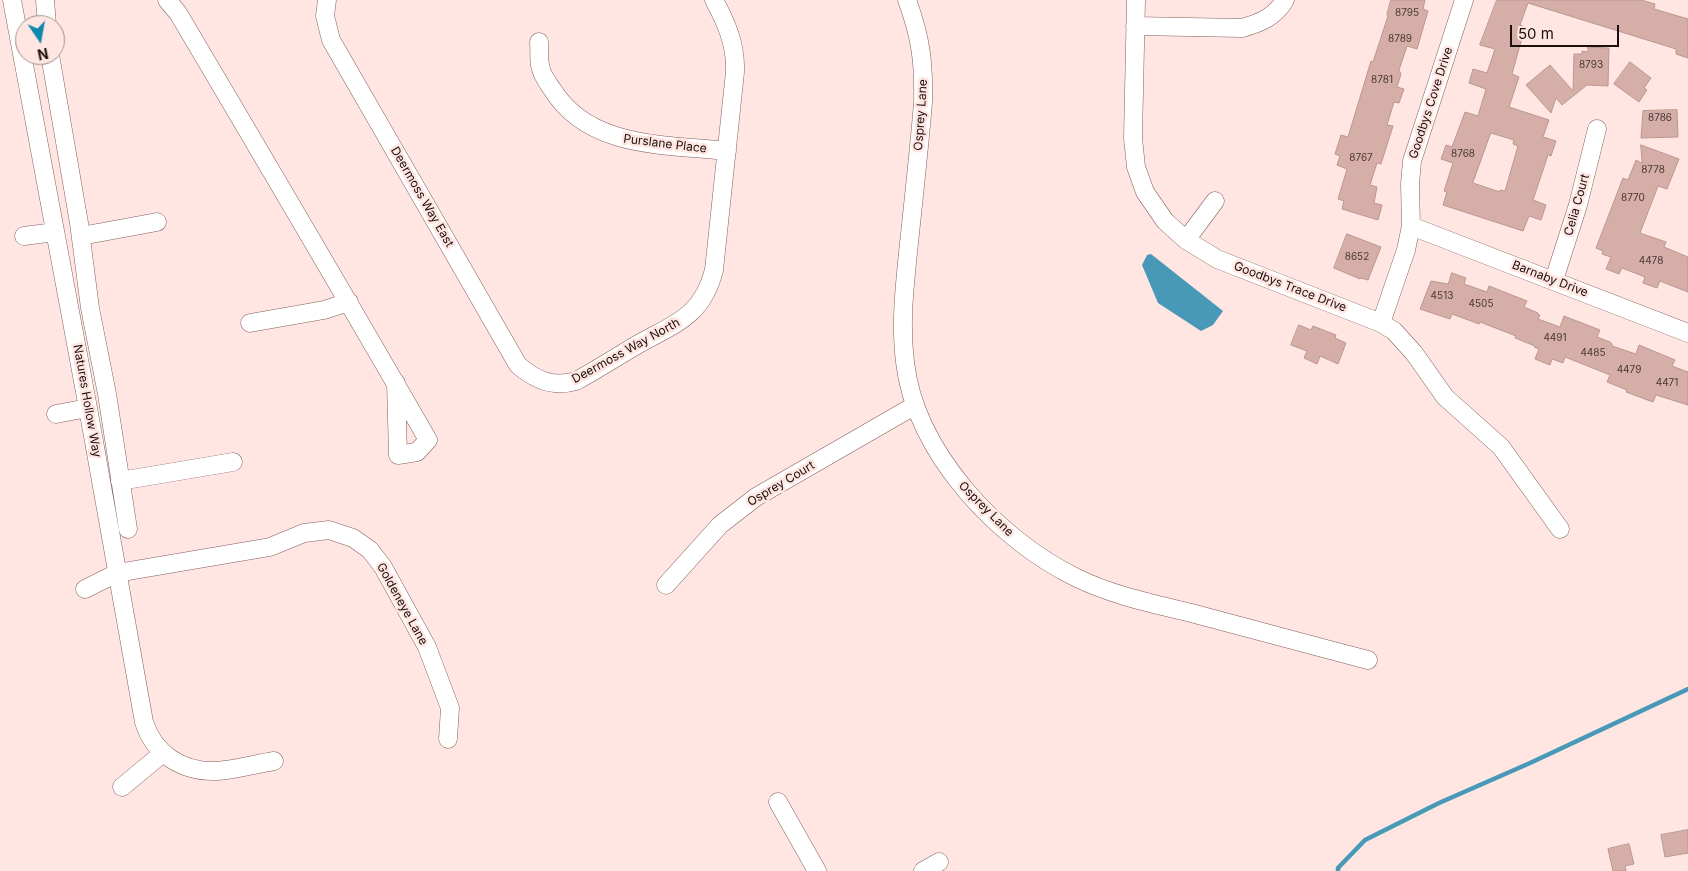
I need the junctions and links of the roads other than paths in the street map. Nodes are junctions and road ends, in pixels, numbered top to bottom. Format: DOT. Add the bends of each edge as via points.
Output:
graph roads {
  1 [pos="12,0"];
  2 [pos="45,0"];
  3 [pos="167,0"];
  4 [pos="327,0"];
  5 [pos="714,0"];
  6 [pos="907,0"];
  7 [pos="1136,0"];
  8 [pos="1285,0"];
  9 [pos="1464,0"];
  10 [pos="46,15"];
  11 [pos="1135,26"];
  12 [pos="539,42"];
  13 [pos="52,65"];
  14 [pos="1598,129"];
  15 [pos="727,151"];
  16 [pos="1215,201"];
  17 [pos="157,222"];
  18 [pos="1411,226"];
  19 [pos="55,232"];
  20 [pos="24,236"];
  21 [pos="80,236"];
  22 [pos="1186,240"];
  23 [pos="1554,280"];
  24 [pos="349,302"];
  25 [pos="250,323"];
  26 [pos="1381,323"];
  27 [pos="1688,333"];
  28 [pos="540,381"];
  29 [pos="396,383"];
  30 [pos="914,406"];
  31 [pos="88,408"];
  32 [pos="56,414"];
  33 [pos="234,462"];
  34 [pos="120,481"];
  35 [pos="128,529"];
  36 [pos="1560,529"];
  37 [pos="117,574"];
  38 [pos="666,585"];
  39 [pos="85,589"];
  40 [pos="1368,660"];
  41 [pos="448,738"];
  42 [pos="163,754"];
  43 [pos="274,761"];
  44 [pos="122,787"];
  45 [pos="778,802"];
  46 [pos="939,862"];
  47 [pos="817,871"];
  48 [pos="923,871"];
  1 -- 19 [label="street, Natures Hollow Way"];
  2 -- 10 [label="street"];
  3 -- 24 [label="street" via="183,21"];
  4 -- 28 [label="street, Deermoss Way East" via="325,16 331,40 518,365"];
  5 -- 15 [label="street, Deermoss Way North" via="732,37 736,56"];
  6 -- 30 [label="street, Osprey Lane" via="921,46 924,75 902,316 905,364"];
  7 -- 11 [label="street, Goodbys Trace Drive"];
  8 -- 11 [label="street" via="1271,17 1242,28"];
  9 -- 18 [label="street, Goodbys Cove Drive" via="1412,161"];
  11 -- 22 [label="street, Goodbys Trace Drive" via="1133,138 1136,167 1145,192 1165,221"];
  12 -- 15 [label="street, Purslane Place" via="541,70 560,101 574,116 597,130 630,141"];
  13 -- 21 [label="street"];
  14 -- 23 [label="street, Celia Court"];
  15 -- 28 [label="street, Deermoss Way North" via="714,270 705,295 693,311 671,328 576,381 552,384"];
  16 -- 22 [label="street"];
  17 -- 21 [label="street"];
  18 -- 23 [label="street, Barnaby Drive"];
  18 -- 26 [label="street, Goodbys Cove Drive"];
  19 -- 20 [label="street"];
  19 -- 31 [label="street, Natures Hollow Way"];
  21 -- 34 [label="street"];
  22 -- 26 [label="street, Goodbys Trace Drive" via="1217,259"];
  23 -- 27 [label="street, Barnaby Drive"];
  24 -- 25 [label="street" via="324,310"];
  24 -- 29 [label="street"];
  26 -- 36 [label="street, Goodbys Trace Drive" via="1394,331 1414,352 1445,397 1501,447"];
  29 -- 29 [label="street" via="428,440 418,452 398,455"];
  30 -- 38 [label="street, Osprey Court" via="756,497 720,525"];
  30 -- 40 [label="street, Osprey Lane" via="950,472 980,506 1021,543 1077,578 1118,594"];
  31 -- 32 [label="street"];
  31 -- 37 [label="street, Natures Hollow Way"];
  33 -- 34 [label="street"];
  34 -- 35 [label="street"];
  37 -- 39 [label="street, Goldeneye Lane"];
  37 -- 41 [label="street, Goldeneye Lane" via="270,547 304,534 329,530 353,538 370,550 383,567 427,647 450,708"];
  37 -- 42 [label="street, Natures Hollow Way" via="144,722"];
  42 -- 43 [label="street, Natures Hollow Way" via="183,765 216,771"];
  42 -- 44 [label="street"];
  45 -- 47 [label="street"];
  46 -- 48 [label="street"];
}
